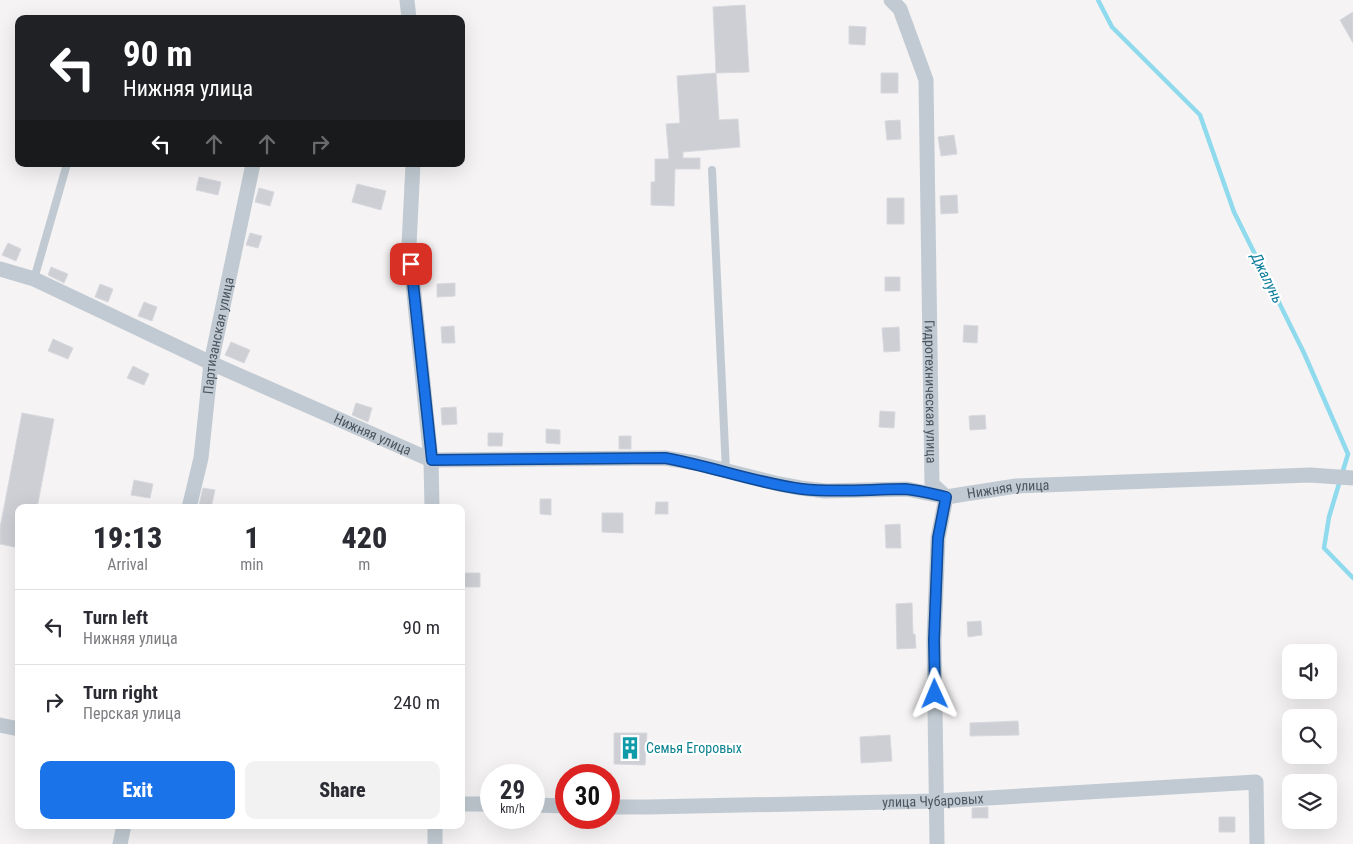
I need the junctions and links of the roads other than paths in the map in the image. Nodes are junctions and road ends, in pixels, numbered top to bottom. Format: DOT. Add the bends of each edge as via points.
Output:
graph roads {
  1 [pos="407,0"];
  2 [pos="892,0"];
  3 [pos="409,15"];
  4 [pos="66,167"];
  5 [pos="252,167"];
  6 [pos="413,167"];
  7 [pos="712,170"];
  8 [pos="0,269"];
  9 [pos="34,279"];
  10 [pos="211,363"];
  11 [pos="432,460"];
  12 [pos="726,471"];
  13 [pos="1353,478"];
  14 [pos="946,497"];
  15 [pos="190,504"];
  16 [pos="432,504"];
  17 [pos="0,725"];
  18 [pos="15,728"];
  19 [pos="937,801"];
  20 [pos="465,804"];
  21 [pos="480,804"];
  22 [pos="620,807"];
  23 [pos="123,829"];
  24 [pos="435,829"];
  25 [pos="120,844"];
  26 [pos="435,844"];
  27 [pos="937,844"];
  28 [pos="1257,844"];
  1 -- 3 [label="street"];
  2 -- 14 [label="street, Гидротехническая улица" via="900,9 926,80 932,484"];
  4 -- 9 [label="lane"];
  5 -- 10 [label="street, Партизанская улица"];
  6 -- 11 [label="street" via="409,245"];
  7 -- 12 [label="lane"];
  8 -- 9 [label="street, Нижняя улица"];
  9 -- 10 [label="street, Нижняя улица"];
  10 -- 11 [label="street, Нижняя улица"];
  10 -- 15 [label="street, Партизанская улица" via="201,458"];
  11 -- 12 [label="street, Нижняя улица" via="665,458"];
  11 -- 16 [label="street"];
  12 -- 14 [label="street, Нижняя улица" via="825,491 907,489"];
  13 -- 14 [label="street, Нижняя улица" via="1310,476 1016,486"];
  14 -- 19 [label="street" via="938,538 934,640"];
  17 -- 18 [label="street"];
  19 -- 22 [label="street, улица Чубаровых"];
  19 -- 27 [label="street"];
  19 -- 28 [label="street, улица Чубаровых" via="1256,782"];
  20 -- 21 [label="street"];
  23 -- 25 [label="street"];
  24 -- 26 [label="street"];
}
